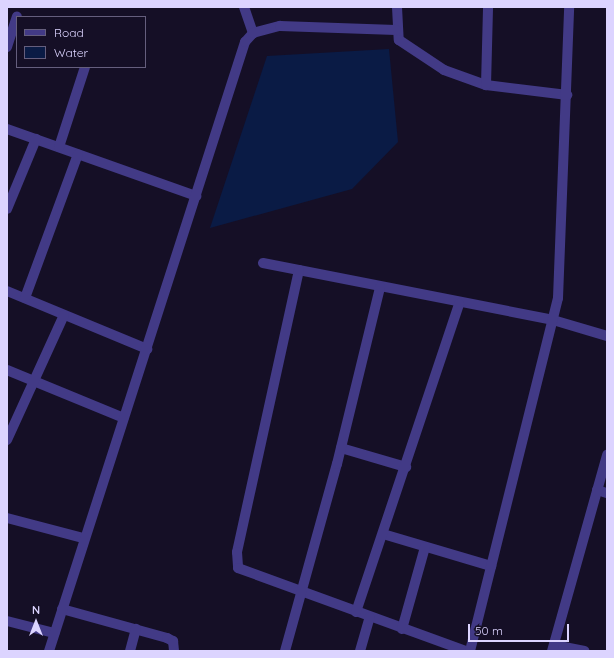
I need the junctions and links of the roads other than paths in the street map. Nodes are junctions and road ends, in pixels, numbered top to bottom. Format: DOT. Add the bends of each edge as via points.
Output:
graph roads {
  1 [pos="244,7"];
  2 [pos="397,7"];
  3 [pos="488,7"];
  4 [pos="569,7"];
  5 [pos="16,20"];
  6 [pos="396,30"];
  7 [pos="253,33"];
  8 [pos="7,47"];
  9 [pos="85,68"];
  10 [pos="486,85"];
  11 [pos="567,95"];
  12 [pos="7,129"];
  13 [pos="36,139"];
  14 [pos="59,147"];
  15 [pos="78,154"];
  16 [pos="196,196"];
  17 [pos="7,209"];
  18 [pos="263,262"];
  19 [pos="300,270"];
  20 [pos="380,287"];
  21 [pos="7,291"];
  22 [pos="24,298"];
  23 [pos="459,304"];
  24 [pos="64,314"];
  25 [pos="553,320"];
  26 [pos="607,336"];
  27 [pos="147,349"];
  28 [pos="7,370"];
  29 [pos="34,381"];
  30 [pos="124,418"];
  31 [pos="7,440"];
  32 [pos="341,448"];
  33 [pos="607,455"];
  34 [pos="406,467"];
  35 [pos="602,492"];
  36 [pos="7,518"];
  37 [pos="383,534"];
  38 [pos="83,538"];
  39 [pos="426,547"];
  40 [pos="491,566"];
  41 [pos="302,594"];
  42 [pos="62,609"];
  43 [pos="356,612"];
  44 [pos="370,617"];
  45 [pos="7,621"];
  46 [pos="402,628"];
  47 [pos="136,629"];
  48 [pos="54,634"];
  49 [pos="553,648"];
  50 [pos="49,651"];
  51 [pos="130,651"];
  52 [pos="174,651"];
  53 [pos="285,651"];
  54 [pos="360,651"];
  55 [pos="466,651"];
  56 [pos="470,651"];
  57 [pos="584,651"];
  1 -- 7 [label="street"];
  2 -- 6 [label="street"];
  3 -- 10 [label="street"];
  4 -- 11 [label="street"];
  5 -- 8 [label="street"];
  6 -- 7 [label="street" via="280,26"];
  6 -- 10 [label="street" via="407,48 444,70"];
  7 -- 16 [label="street" via="240,52"];
  9 -- 14 [label="street"];
  10 -- 11 [label="street"];
  11 -- 25 [label="street" via="561,276"];
  12 -- 13 [label="street"];
  13 -- 14 [label="street"];
  13 -- 17 [label="street"];
  14 -- 15 [label="street"];
  15 -- 16 [label="street"];
  15 -- 22 [label="street"];
  16 -- 27 [label="street"];
  18 -- 19 [label="street"];
  19 -- 20 [label="street"];
  19 -- 41 [label="street" via="235,562 244,572"];
  20 -- 23 [label="street"];
  20 -- 32 [label="street"];
  21 -- 22 [label="street"];
  22 -- 24 [label="street"];
  23 -- 25 [label="street"];
  23 -- 34 [label="street"];
  24 -- 27 [label="street"];
  24 -- 29 [label="street"];
  25 -- 26 [label="street"];
  25 -- 40 [label="street"];
  27 -- 30 [label="street"];
  28 -- 29 [label="street"];
  29 -- 30 [label="street"];
  29 -- 31 [label="street"];
  30 -- 38 [label="street"];
  32 -- 34 [label="street"];
  32 -- 41 [label="street"];
  33 -- 35 [label="street"];
  34 -- 37 [label="street"];
  35 -- 49 [label="street"];
  36 -- 38 [label="street"];
  37 -- 39 [label="street"];
  37 -- 43 [label="street"];
  38 -- 42 [label="street"];
  39 -- 40 [label="street"];
  39 -- 46 [label="street"];
  40 -- 56 [label="street"];
  41 -- 43 [label="street"];
  41 -- 53 [label="street"];
  42 -- 47 [label="street"];
  42 -- 48 [label="street"];
  43 -- 44 [label="street"];
  44 -- 46 [label="street"];
  44 -- 54 [label="street"];
  45 -- 48 [label="street"];
  46 -- 55 [label="street"];
  47 -- 51 [label="street"];
  47 -- 52 [label="street" via="173,641"];
  48 -- 50 [label="street"];
  49 -- 57 [label="street"];
}
